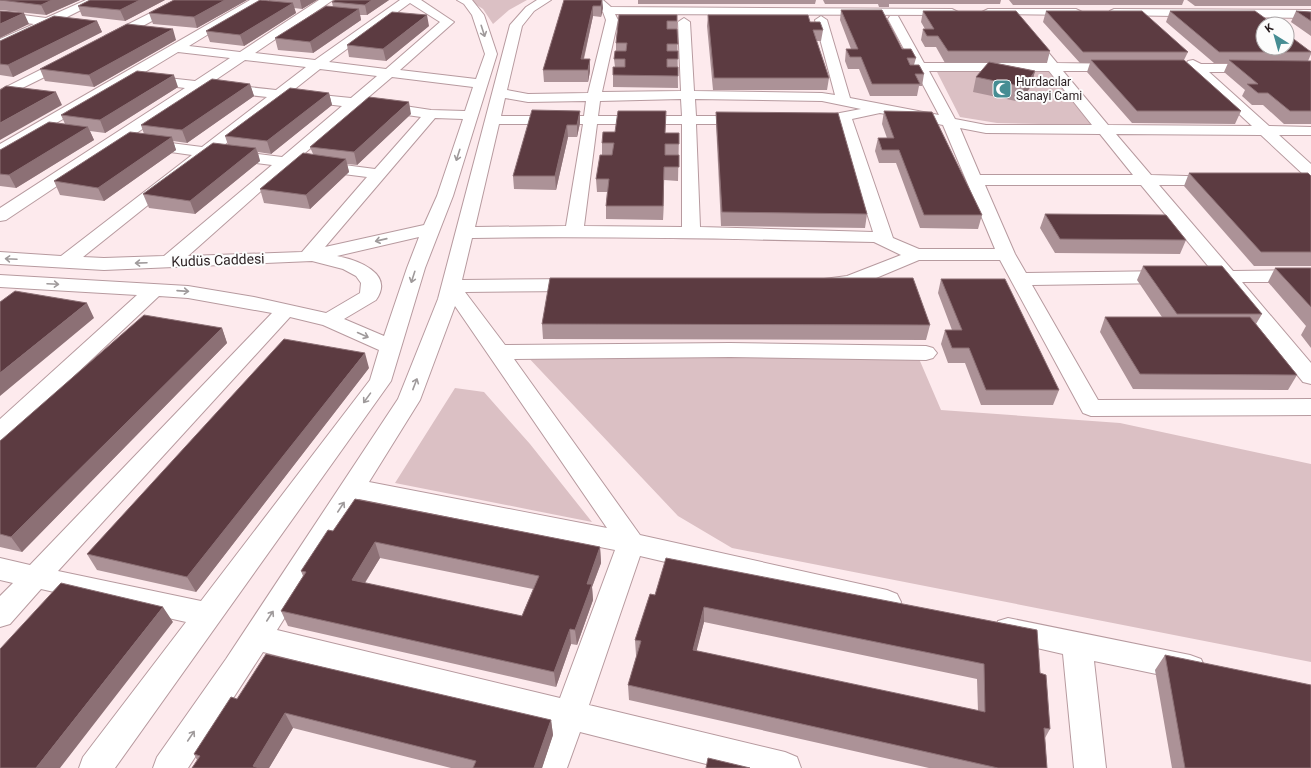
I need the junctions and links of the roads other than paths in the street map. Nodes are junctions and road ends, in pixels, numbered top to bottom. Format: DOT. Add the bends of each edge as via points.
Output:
graph roads {
  1 [pos="95,0"];
  2 [pos="184,0"];
  3 [pos="258,0"];
  4 [pos="327,0"];
  5 [pos="407,0"];
  6 [pos="412,0"];
  7 [pos="463,0"];
  8 [pos="545,0"];
  9 [pos="596,0"];
  10 [pos="1256,13"];
  11 [pos="1311,14"];
  12 [pos="610,15"];
  13 [pos="0,16"];
  14 [pos="979,16"];
  15 [pos="1013,16"];
  16 [pos="1086,16"];
  17 [pos="1105,16"];
  18 [pos="1260,16"];
  19 [pos="894,19"];
  20 [pos="1143,19"];
  21 [pos="821,20"];
  22 [pos="1295,21"];
  23 [pos="1311,21"];
  24 [pos="48,22"];
  25 [pos="684,22"];
  26 [pos="1255,22"];
  27 [pos="87,26"];
  28 [pos="102,28"];
  29 [pos="125,31"];
  30 [pos="147,33"];
  31 [pos="169,36"];
  32 [pos="192,38"];
  33 [pos="0,44"];
  34 [pos="97,45"];
  35 [pos="176,48"];
  36 [pos="76,56"];
  37 [pos="242,56"];
  38 [pos="1185,57"];
  39 [pos="318,64"];
  40 [pos="921,67"];
  41 [pos="1053,67"];
  42 [pos="1133,67"];
  43 [pos="1149,68"];
  44 [pos="1197,68"];
  45 [pos="1311,68"];
  46 [pos="390,73"];
  47 [pos="126,76"];
  48 [pos="198,84"];
  49 [pos="490,88"];
  50 [pos="2,92"];
  51 [pos="30,95"];
  52 [pos="279,95"];
  53 [pos="687,95"];
  54 [pos="594,97"];
  55 [pos="60,98"];
  56 [pos="843,100"];
  57 [pos="83,101"];
  58 [pos="355,103"];
  59 [pos="887,108"];
  60 [pos="431,114"];
  61 [pos="844,117"];
  62 [pos="482,118"];
  63 [pos="591,118"];
  64 [pos="689,119"];
  65 [pos="761,120"];
  66 [pos="792,120"];
  67 [pos="949,121"];
  68 [pos="33,130"];
  69 [pos="1104,130"];
  70 [pos="1267,131"];
  71 [pos="1311,131"];
  72 [pos="55,133"];
  73 [pos="91,138"];
  74 [pos="113,140"];
  75 [pos="0,150"];
  76 [pos="205,152"];
  77 [pos="286,162"];
  78 [pos="1311,173"];
  79 [pos="379,174"];
  80 [pos="1145,179"];
  81 [pos="975,180"];
  82 [pos="1232,180"];
  83 [pos="0,216"];
  84 [pos="432,229"];
  85 [pos="574,231"];
  86 [pos="691,232"];
  87 [pos="464,233"];
  88 [pos="885,241"];
  89 [pos="1006,254"];
  90 [pos="916,255"];
  91 [pos="307,257"];
  92 [pos="0,258"];
  93 [pos="65,262"];
  94 [pos="169,262"];
  95 [pos="1226,276"];
  96 [pos="1311,276"];
  97 [pos="1020,279"];
  98 [pos="0,281"];
  99 [pos="810,283"];
  100 [pos="595,285"];
  101 [pos="451,286"];
  102 [pos="154,290"];
  103 [pos="286,310"];
  104 [pos="329,320"];
  105 [pos="391,347"];
  106 [pos="499,352"];
  107 [pos="926,353"];
  108 [pos="1311,377"];
  109 [pos="1311,407"];
  110 [pos="0,432"];
  111 [pos="352,488"];
  112 [pos="631,543"];
  113 [pos="0,569"];
  114 [pos="35,578"];
  115 [pos="908,606"];
  116 [pos="0,615"];
  117 [pos="208,615"];
  118 [pos="985,624"];
  119 [pos="256,638"];
  120 [pos="1077,645"];
  121 [pos="1218,674"];
  122 [pos="570,715"];
  123 [pos="95,768"];
  124 [pos="169,768"];
  125 [pos="551,768"];
  126 [pos="785,768"];
  127 [pos="1090,768"];
  1 -- 24 [label="street"];
  2 -- 29 [label="street"];
  3 -- 32 [label="street"];
  4 -- 37 [label="street"];
  5 -- 39 [label="street"];
  6 -- 46 [label="street" via="448,22"];
  7 -- 49 [label="street, one-way" via="468,2 478,15 491,54"];
  8 -- 49 [label="street" via="530,9 516,25"];
  9 -- 12 [label="street"];
  10 -- 11 [label="street"];
  10 -- 18 [label="street"];
  10 -- 20 [label="street"];
  12 -- 19 [label="street" via="963,16"];
  12 -- 25 [label="street"];
  12 -- 54 [label="street"];
  13 -- 24 [label="street"];
  14 -- 15 [label="street"];
  15 -- 16 [label="street"];
  15 -- 41 [label="street"];
  17 -- 20 [label="street"];
  19 -- 21 [label="street"];
  19 -- 40 [label="street"];
  20 -- 26 [label="street"];
  21 -- 25 [label="street"];
  21 -- 56 [label="street"];
  22 -- 23 [label="street"];
  24 -- 27 [label="street"];
  24 -- 33 [label="street"];
  25 -- 53 [label="street"];
  28 -- 29 [label="street"];
  29 -- 30 [label="street"];
  29 -- 34 [label="street"];
  31 -- 32 [label="street"];
  32 -- 35 [label="street"];
  35 -- 37 [label="street"];
  35 -- 47 [label="street"];
  36 -- 50 [label="street"];
  37 -- 39 [label="street"];
  37 -- 48 [label="street"];
  38 -- 44 [label="street"];
  39 -- 46 [label="street"];
  39 -- 52 [label="street"];
  40 -- 41 [label="street"];
  40 -- 67 [label="street"];
  41 -- 42 [label="street"];
  41 -- 69 [label="street"];
  43 -- 44 [label="street"];
  44 -- 45 [label="street"];
  44 -- 70 [label="street"];
  46 -- 49 [label="street"];
  46 -- 58 [label="street"];
  47 -- 48 [label="street"];
  47 -- 57 [label="street"];
  48 -- 52 [label="street"];
  48 -- 74 [label="street"];
  49 -- 54 [label="street" via="528,98"];
  49 -- 62 [label="street"];
  50 -- 51 [label="street"];
  52 -- 58 [label="street"];
  52 -- 76 [label="street"];
  53 -- 54 [label="street"];
  53 -- 56 [label="street" via="822,97"];
  53 -- 64 [label="street"];
  54 -- 63 [label="street"];
  55 -- 57 [label="street"];
  56 -- 59 [label="street"];
  57 -- 68 [label="street"];
  58 -- 60 [label="street"];
  58 -- 77 [label="street"];
  59 -- 61 [label="street"];
  59 -- 67 [label="street"];
  60 -- 62 [label="street"];
  60 -- 79 [label="street"];
  61 -- 66 [label="street"];
  61 -- 88 [label="street"];
  62 -- 63 [label="street"];
  62 -- 84 [label="street, one-way"];
  62 -- 87 [label="street"];
  63 -- 64 [label="street"];
  63 -- 85 [label="street"];
  64 -- 65 [label="street"];
  64 -- 86 [label="street"];
  67 -- 69 [label="street" via="986,129"];
  67 -- 81 [label="street"];
  68 -- 72 [label="street"];
  68 -- 75 [label="street"];
  69 -- 70 [label="street"];
  69 -- 80 [label="street"];
  70 -- 71 [label="street"];
  70 -- 78 [label="street"];
  73 -- 74 [label="street"];
  74 -- 76 [label="street"];
  74 -- 83 [label="street"];
  76 -- 77 [label="street"];
  76 -- 93 [label="street"];
  77 -- 79 [label="street"];
  77 -- 94 [label="street"];
  79 -- 91 [label="street"];
  80 -- 81 [label="street"];
  80 -- 82 [label="street"];
  80 -- 95 [label="street"];
  81 -- 89 [label="street"];
  84 -- 91 [label="street, Kudüs Caddesi, one-way"];
  84 -- 105 [label="street, one-way" via="416,268"];
  85 -- 86 [label="street"];
  85 -- 87 [label="street"];
  86 -- 88 [label="street" via="877,237"];
  87 -- 101 [label="street"];
  88 -- 90 [label="street"];
  89 -- 90 [label="street"];
  89 -- 97 [label="street"];
  90 -- 99 [label="street" via="850,282"];
  91 -- 94 [label="street, Kudüs Caddesi"];
  91 -- 104 [label="street" via="349,263 366,274 371,284 369,296"];
  93 -- 92 [label="street, Kudüs Caddesi, one-way"];
  94 -- 93 [label="street, Kudüs Caddesi, one-way"];
  95 -- 96 [label="street"];
  95 -- 97 [label="street"];
  95 -- 108 [label="street"];
  97 -- 109 [label="street" via="1091,408"];
  98 -- 102 [label="street, Kudüs Caddesi, one-way"];
  100 -- 101 [label="street"];
  101 -- 106 [label="street"];
  111 -- 101 [label="street, one-way" via="409,400"];
  102 -- 103 [label="street, Kudüs Caddesi, one-way" via="188,292"];
  102 -- 110 [label="street"];
  103 -- 104 [label="street, Kudüs Caddesi"];
  103 -- 114 [label="street"];
  104 -- 105 [label="street, Kudüs Caddesi, one-way"];
  105 -- 117 [label="street, one-way" via="380,381"];
  106 -- 107 [label="street" via="730,350"];
  106 -- 112 [label="street"];
  111 -- 112 [label="street"];
  119 -- 111 [label="street, one-way"];
  112 -- 115 [label="street"];
  112 -- 122 [label="street"];
  113 -- 114 [label="street"];
  114 -- 116 [label="street"];
  114 -- 117 [label="street"];
  117 -- 123 [label="street"];
  118 -- 120 [label="street"];
  119 -- 122 [label="street"];
  124 -- 119 [label="street, one-way"];
  120 -- 121 [label="street"];
  120 -- 127 [label="street"];
  122 -- 125 [label="street"];
  122 -- 126 [label="street"];
}
